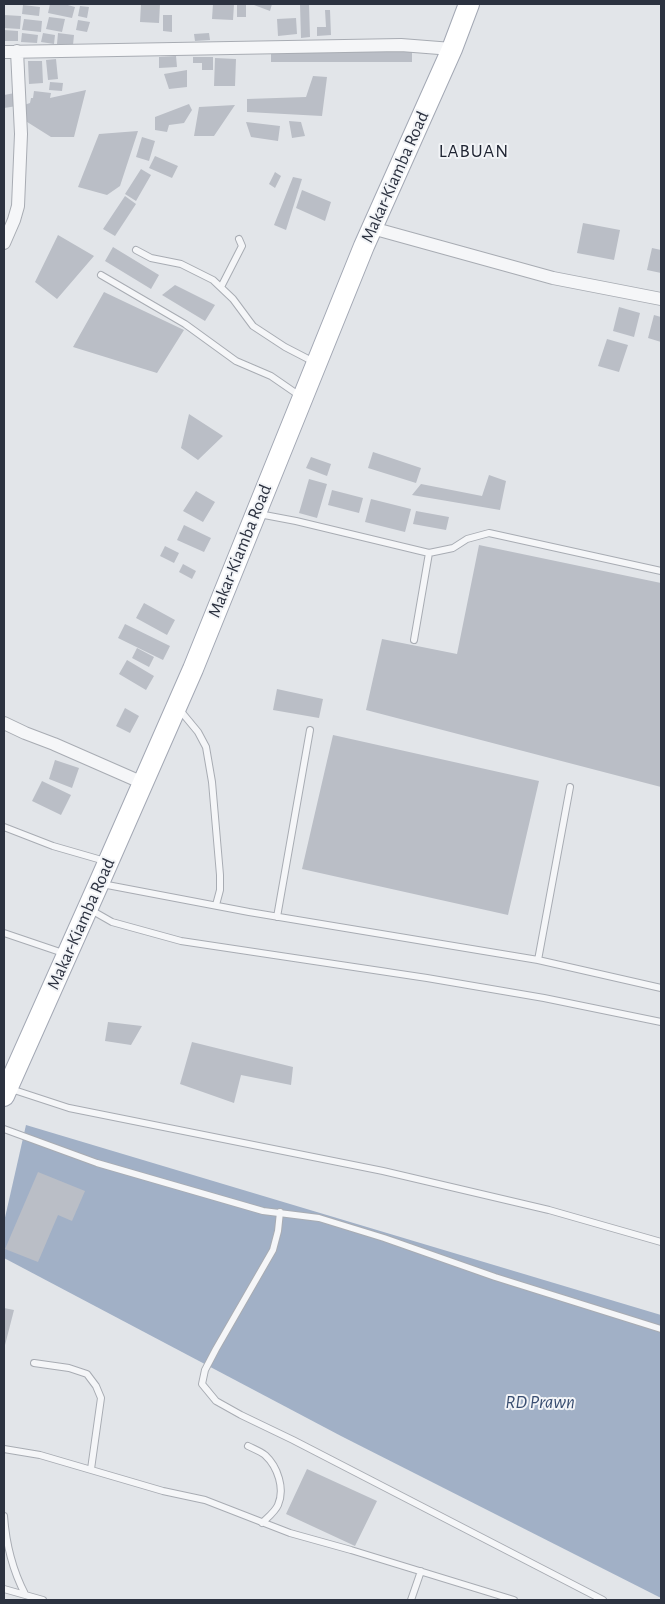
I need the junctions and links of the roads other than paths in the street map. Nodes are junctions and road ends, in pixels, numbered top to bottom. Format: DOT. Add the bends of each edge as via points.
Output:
graph roads {
  1 [pos="469,4"];
  2 [pos="452,48"];
  3 [pos="10,51"];
  4 [pos="372,228"];
  5 [pos="239,239"];
  6 [pos="4,243"];
  7 [pos="136,250"];
  8 [pos="101,276"];
  9 [pos="220,287"];
  10 [pos="661,299"];
  11 [pos="316,363"];
  12 [pos="302,398"];
  13 [pos="256,514"];
  14 [pos="429,553"];
  15 [pos="661,571"];
  16 [pos="414,640"];
  17 [pos="177,706"];
  18 [pos="4,723"];
  19 [pos="310,730"];
  20 [pos="143,783"];
  21 [pos="570,787"];
  22 [pos="4,827"];
  23 [pos="108,862"];
  24 [pos="99,883"];
  25 [pos="216,905"];
  26 [pos="88,908"];
  27 [pos="277,917"];
  28 [pos="4,933"];
  29 [pos="67,954"];
  30 [pos="538,960"];
  31 [pos="661,988"];
  32 [pos="661,1022"];
  33 [pos="5,1092"];
  34 [pos="4,1129"];
  35 [pos="280,1212"];
  36 [pos="661,1242"];
  37 [pos="661,1329"];
  38 [pos="34,1363"];
  39 [pos="248,1446"];
  40 [pos="4,1448"];
  41 [pos="91,1469"];
  42 [pos="4,1516"];
  43 [pos="262,1523"];
  44 [pos="421,1572"];
  45 [pos="4,1589"];
  46 [pos="25,1594"];
  47 [pos="43,1600"];
  48 [pos="411,1600"];
  49 [pos="514,1600"];
  50 [pos="602,1600"];
  1 -- 2 [label="main road, Makar-Kiamba Road"];
  2 -- 3 [label="street" via="401,45"];
  2 -- 4 [label="main road, Makar-Kiamba Road"];
  3 -- 6 [label="street" via="21,134 18,206"];
  4 -- 10 [label="street" via="554,278"];
  4 -- 11 [label="main road, Makar-Kiamba Road"];
  5 -- 9 [label="lane" via="242,246"];
  7 -- 9 [label="lane" via="151,258 181,264 214,280"];
  8 -- 12 [label="lane" via="185,324 236,361 271,376"];
  9 -- 11 [label="lane" via="253,326"];
  11 -- 12 [label="main road, Makar-Kiamba Road"];
  12 -- 13 [label="main road, Makar-Kiamba Road"];
  13 -- 14 [label="lane"];
  13 -- 17 [label="main road, Makar-Kiamba Road"];
  14 -- 15 [label="lane" via="453,548 467,539 489,533"];
  14 -- 16 [label="lane"];
  17 -- 20 [label="main road, Makar-Kiamba Road"];
  17 -- 25 [label="lane" via="206,746 219,843 220,890"];
  18 -- 20 [label="street"];
  19 -- 27 [label="lane"];
  20 -- 23 [label="main road, Makar-Kiamba Road"];
  21 -- 30 [label="lane"];
  22 -- 23 [label="lane"];
  23 -- 24 [label="main road, Makar-Kiamba Road"];
  24 -- 25 [label="lane"];
  24 -- 26 [label="main road, Makar-Kiamba Road"];
  25 -- 27 [label="lane"];
  26 -- 29 [label="main road, Makar-Kiamba Road"];
  26 -- 32 [label="lane" via="112,922 181,941 427,978"];
  27 -- 30 [label="lane"];
  28 -- 29 [label="lane"];
  29 -- 33 [label="main road, Makar-Kiamba Road"];
  30 -- 31 [label="lane"];
  33 -- 36 [label="lane" via="69,1108 392,1173 549,1210"];
  34 -- 35 [label="lane" via="97,1163 263,1211"];
  35 -- 37 [label="lane" via="319,1218"];
  35 -- 50 [label="lane" via="273,1250 205,1370 202,1384 216,1401"];
  38 -- 41 [label="lane" via="87,1374 96,1386 101,1398"];
  39 -- 43 [label="lane" via="271,1462 281,1488 277,1507"];
  40 -- 41 [label="lane"];
  41 -- 43 [label="lane" via="205,1500"];
  42 -- 46 [label="lane" via="12,1565"];
  43 -- 44 [label="lane"];
  44 -- 48 [label="lane"];
  44 -- 49 [label="lane"];
  45 -- 46 [label="lane"];
  46 -- 47 [label="lane"];
}
